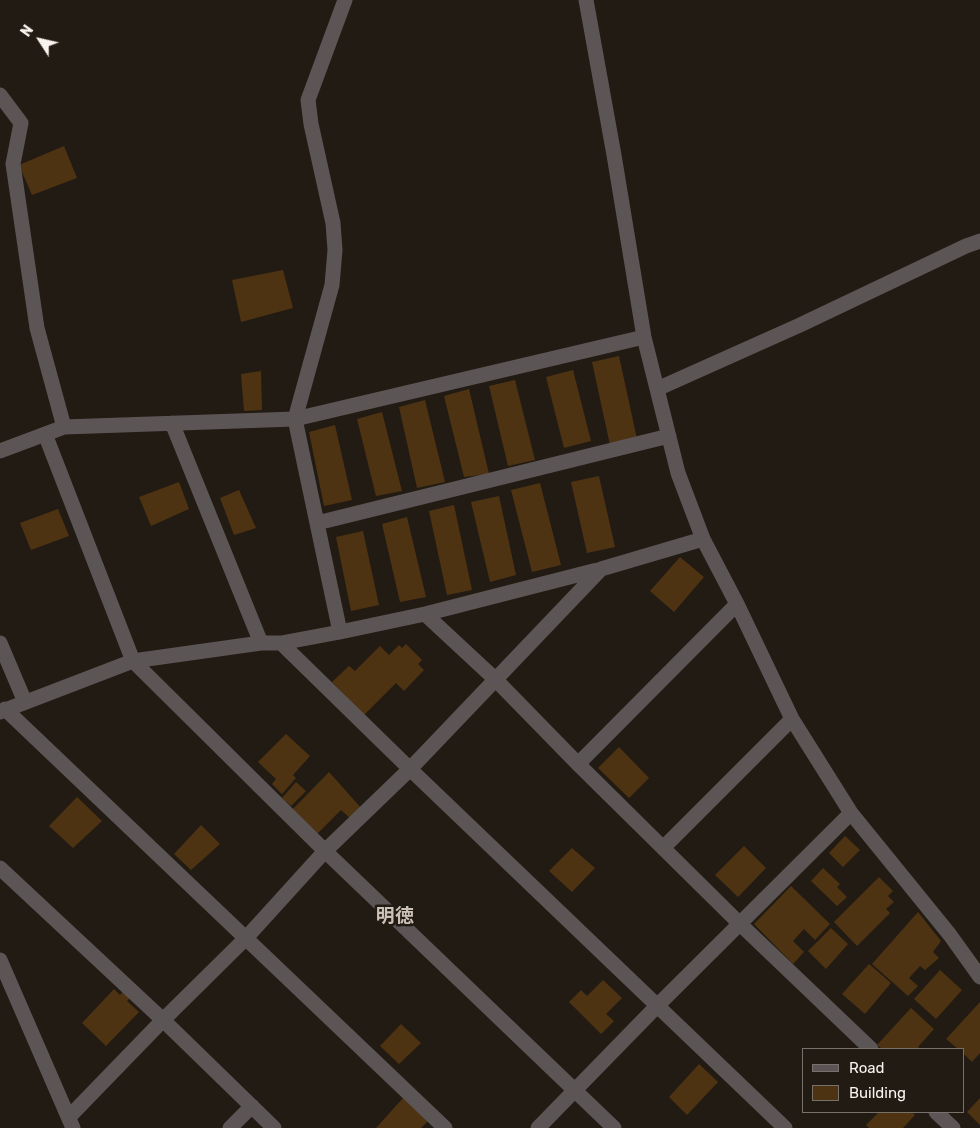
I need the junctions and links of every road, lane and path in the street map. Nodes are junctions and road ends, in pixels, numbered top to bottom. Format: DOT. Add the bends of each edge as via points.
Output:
graph roads {
  1 [pos="345,0"];
  2 [pos="586,0"];
  3 [pos="0,95"];
  4 [pos="980,241"];
  5 [pos="644,337"];
  6 [pos="657,389"];
  7 [pos="295,419"];
  8 [pos="172,423"];
  9 [pos="64,427"];
  10 [pos="45,434"];
  11 [pos="669,436"];
  12 [pos="0,451"];
  13 [pos="317,523"];
  14 [pos="704,539"];
  15 [pos="601,569"];
  16 [pos="737,604"];
  17 [pos="425,614"];
  18 [pos="340,632"];
  19 [pos="0,643"];
  20 [pos="261,643"];
  21 [pos="281,643"];
  22 [pos="133,661"];
  23 [pos="495,679"];
  24 [pos="26,702"];
  25 [pos="3,710"];
  26 [pos="792,719"];
  27 [pos="578,764"];
  28 [pos="410,769"];
  29 [pos="851,813"];
  30 [pos="663,848"];
  31 [pos="325,851"];
  32 [pos="0,868"];
  33 [pos="739,923"];
  34 [pos="246,938"];
  35 [pos="0,960"];
  36 [pos="980,976"];
  37 [pos="656,1006"];
  38 [pos="163,1020"];
  39 [pos="869,1048"];
  40 [pos="575,1090"];
  41 [pos="252,1106"];
  42 [pos="937,1113"];
  43 [pos="71,1123"];
  44 [pos="230,1128"];
  45 [pos="274,1128"];
  46 [pos="445,1128"];
  47 [pos="538,1128"];
  48 [pos="614,1128"];
  49 [pos="785,1128"];
  50 [pos="953,1128"];
  1 -- 7 [label="street" via="308,100 333,223 335,250 332,285"];
  2 -- 5 [label="street"];
  3 -- 9 [label="street" via="21,123 14,164 33,300 37,328"];
  4 -- 6 [label="street"];
  5 -- 6 [label="street"];
  5 -- 7 [label="street"];
  6 -- 11 [label="street"];
  7 -- 8 [label="street"];
  7 -- 13 [label="street"];
  8 -- 9 [label="street"];
  8 -- 20 [label="street"];
  9 -- 10 [label="street"];
  10 -- 12 [label="street"];
  10 -- 22 [label="street"];
  11 -- 13 [label="street"];
  11 -- 14 [label="street" via="678,473"];
  13 -- 18 [label="street"];
  14 -- 15 [label="street"];
  14 -- 16 [label="street"];
  15 -- 17 [label="street"];
  15 -- 23 [label="street"];
  16 -- 26 [label="street"];
  16 -- 27 [label="street"];
  17 -- 18 [label="street"];
  17 -- 23 [label="street"];
  18 -- 21 [label="street"];
  19 -- 24 [label="street"];
  20 -- 21 [label="street"];
  20 -- 22 [label="street"];
  21 -- 28 [label="street"];
  22 -- 24 [label="street"];
  22 -- 31 [label="street"];
  23 -- 27 [label="street"];
  23 -- 28 [label="street"];
  24 -- 25 [label="street"];
  25 -- 34 [label="street"];
  26 -- 29 [label="street"];
  26 -- 30 [label="street"];
  27 -- 30 [label="street"];
  28 -- 31 [label="street"];
  28 -- 37 [label="street"];
  29 -- 33 [label="street"];
  29 -- 36 [label="street"];
  30 -- 33 [label="street"];
  31 -- 34 [label="street"];
  31 -- 40 [label="street"];
  32 -- 38 [label="street"];
  33 -- 37 [label="street"];
  33 -- 39 [label="street"];
  34 -- 38 [label="street"];
  34 -- 46 [label="street"];
  35 -- 43 [label="street"];
  37 -- 40 [label="street"];
  37 -- 49 [label="street"];
  38 -- 41 [label="street"];
  38 -- 43 [label="street"];
  40 -- 47 [label="street"];
  40 -- 48 [label="street"];
  41 -- 44 [label="street"];
  41 -- 45 [label="street"];
  42 -- 50 [label="street"];
}
